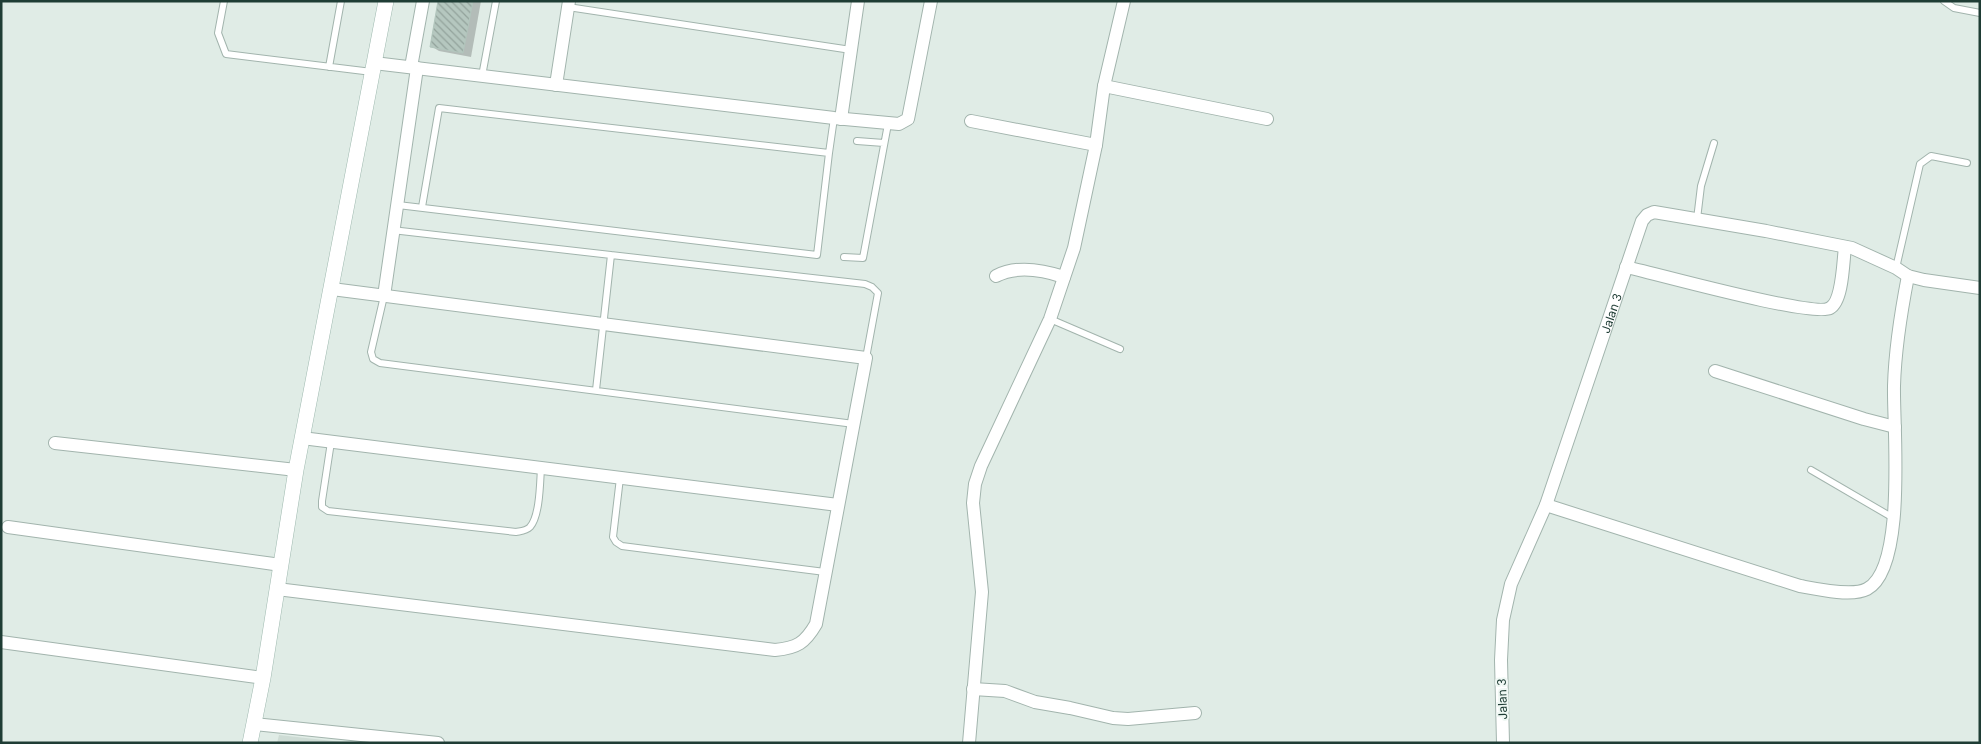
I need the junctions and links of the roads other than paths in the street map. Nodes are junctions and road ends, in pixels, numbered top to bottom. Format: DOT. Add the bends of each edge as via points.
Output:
graph roads {
  1 [pos="224,1"];
  2 [pos="341,1"];
  3 [pos="386,1"];
  4 [pos="423,1"];
  5 [pos="496,1"];
  6 [pos="858,1"];
  7 [pos="930,1"];
  8 [pos="1124,1"];
  9 [pos="1944,1"];
  10 [pos="568,4"];
  11 [pos="1980,13"];
  12 [pos="851,50"];
  13 [pos="329,67"];
  14 [pos="373,68"];
  15 [pos="414,68"];
  16 [pos="482,76"];
  17 [pos="556,85"];
  18 [pos="1104,86"];
  19 [pos="837,119"];
  20 [pos="1267,119"];
  21 [pos="972,121"];
  22 [pos="888,124"];
  23 [pos="857,141"];
  24 [pos="884,143"];
  25 [pos="1714,143"];
  26 [pos="1096,145"];
  27 [pos="829,153"];
  28 [pos="1967,163"];
  29 [pos="398,205"];
  30 [pos="422,207"];
  31 [pos="1697,220"];
  32 [pos="392,230"];
  33 [pos="1845,247"];
  34 [pos="611,255"];
  35 [pos="844,258"];
  36 [pos="1626,266"];
  37 [pos="1896,268"];
  38 [pos="996,276"];
  39 [pos="1908,276"];
  40 [pos="1064,277"];
  41 [pos="1980,288"];
  42 [pos="332,289"];
  43 [pos="384,296"];
  44 [pos="1050,319"];
  45 [pos="602,324"];
  46 [pos="1120,349"];
  47 [pos="866,358"];
  48 [pos="1715,371"];
  49 [pos="596,390"];
  50 [pos="854,424"];
  51 [pos="1895,427"];
  52 [pos="302,438"];
  53 [pos="331,442"];
  54 [pos="55,443"];
  55 [pos="541,468"];
  56 [pos="296,470"];
  57 [pos="1812,470"];
  58 [pos="620,478"];
  59 [pos="838,505"];
  60 [pos="1546,505"];
  61 [pos="1895,519"];
  62 [pos="8,527"];
  63 [pos="281,565"];
  64 [pos="825,572"];
  65 [pos="277,589"];
  66 [pos="1,642"];
  67 [pos="263,678"];
  68 [pos="973,689"];
  69 [pos="1195,713"];
  70 [pos="254,724"];
  71 [pos="250,743"];
  72 [pos="438,743"];
  73 [pos="969,743"];
  74 [pos="1502,743"];
  1 -- 13 [label="lane" via="218,33 226,54"];
  2 -- 13 [label="lane"];
  3 -- 14 [label="main road"];
  4 -- 15 [label="street"];
  5 -- 16 [label="lane"];
  6 -- 12 [label="street"];
  7 -- 22 [label="street" via="908,120"];
  8 -- 18 [label="street"];
  9 -- 11 [label="lane" via="1954,8"];
  10 -- 12 [label="lane"];
  10 -- 17 [label="street"];
  12 -- 19 [label="street"];
  13 -- 14 [label="lane"];
  14 -- 15 [label="street"];
  14 -- 42 [label="main road"];
  15 -- 16 [label="street"];
  15 -- 29 [label="street"];
  16 -- 17 [label="street"];
  17 -- 19 [label="street"];
  18 -- 20 [label="street"];
  18 -- 26 [label="street"];
  19 -- 22 [label="street"];
  19 -- 27 [label="lane"];
  21 -- 26 [label="street"];
  22 -- 24 [label="lane"];
  23 -- 24 [label="lane"];
  24 -- 35 [label="lane" via="863,258"];
  25 -- 31 [label="lane" via="1701,186"];
  26 -- 40 [label="street" via="1074,248"];
  27 -- 30 [label="lane" via="439,108"];
  27 -- 30 [label="lane" via="817,255"];
  28 -- 37 [label="lane" via="1931,156 1920,164"];
  29 -- 30 [label="lane"];
  29 -- 32 [label="street"];
  31 -- 33 [label="street, Jalan 3"];
  31 -- 36 [label="street, Jalan 3" via="1654,212 1647,215"];
  32 -- 34 [label="lane"];
  32 -- 43 [label="street"];
  33 -- 36 [label="street" via="1839,293 1829,309 1816,310 1753,298"];
  33 -- 37 [label="street, Jalan 3"];
  34 -- 45 [label="lane"];
  34 -- 47 [label="lane" via="865,284 878,293"];
  36 -- 60 [label="street, Jalan 3"];
  37 -- 39 [label="street, Jalan 3"];
  38 -- 40 [label="street" via="1009,271 1034,270"];
  39 -- 41 [label="street, Jalan 3"];
  39 -- 51 [label="street" via="1896,368"];
  40 -- 44 [label="street"];
  42 -- 43 [label="street"];
  42 -- 52 [label="main road"];
  43 -- 45 [label="street"];
  43 -- 49 [label="lane" via="371,352 373,359 380,363"];
  44 -- 46 [label="lane"];
  44 -- 68 [label="street" via="974,484 972,503 982,592"];
  45 -- 47 [label="street"];
  45 -- 49 [label="lane"];
  47 -- 50 [label="street"];
  48 -- 51 [label="street"];
  49 -- 50 [label="lane"];
  50 -- 59 [label="street"];
  51 -- 61 [label="street"];
  52 -- 53 [label="street"];
  52 -- 56 [label="main road"];
  53 -- 55 [label="street"];
  53 -- 55 [label="lane" via="322,507 334,512 524,531 536,517"];
  54 -- 56 [label="street"];
  55 -- 58 [label="street"];
  56 -- 63 [label="main road"];
  57 -- 61 [label="lane"];
  58 -- 59 [label="street"];
  58 -- 64 [label="lane" via="613,537 622,546"];
  59 -- 64 [label="street"];
  60 -- 61 [label="street" via="1800,586 1850,592 1867,589 1875,582 1889,548"];
  60 -- 74 [label="street, Jalan 3" via="1511,584 1503,620"];
  62 -- 63 [label="street"];
  63 -- 65 [label="main road"];
  64 -- 65 [label="street" via="816,624 809,636 794,648 775,650"];
  65 -- 67 [label="main road"];
  66 -- 67 [label="street"];
  67 -- 70 [label="main road"];
  68 -- 69 [label="street" via="1005,691 1035,702 1113,718"];
  68 -- 73 [label="street"];
  70 -- 71 [label="main road"];
  70 -- 72 [label="street"];
}
